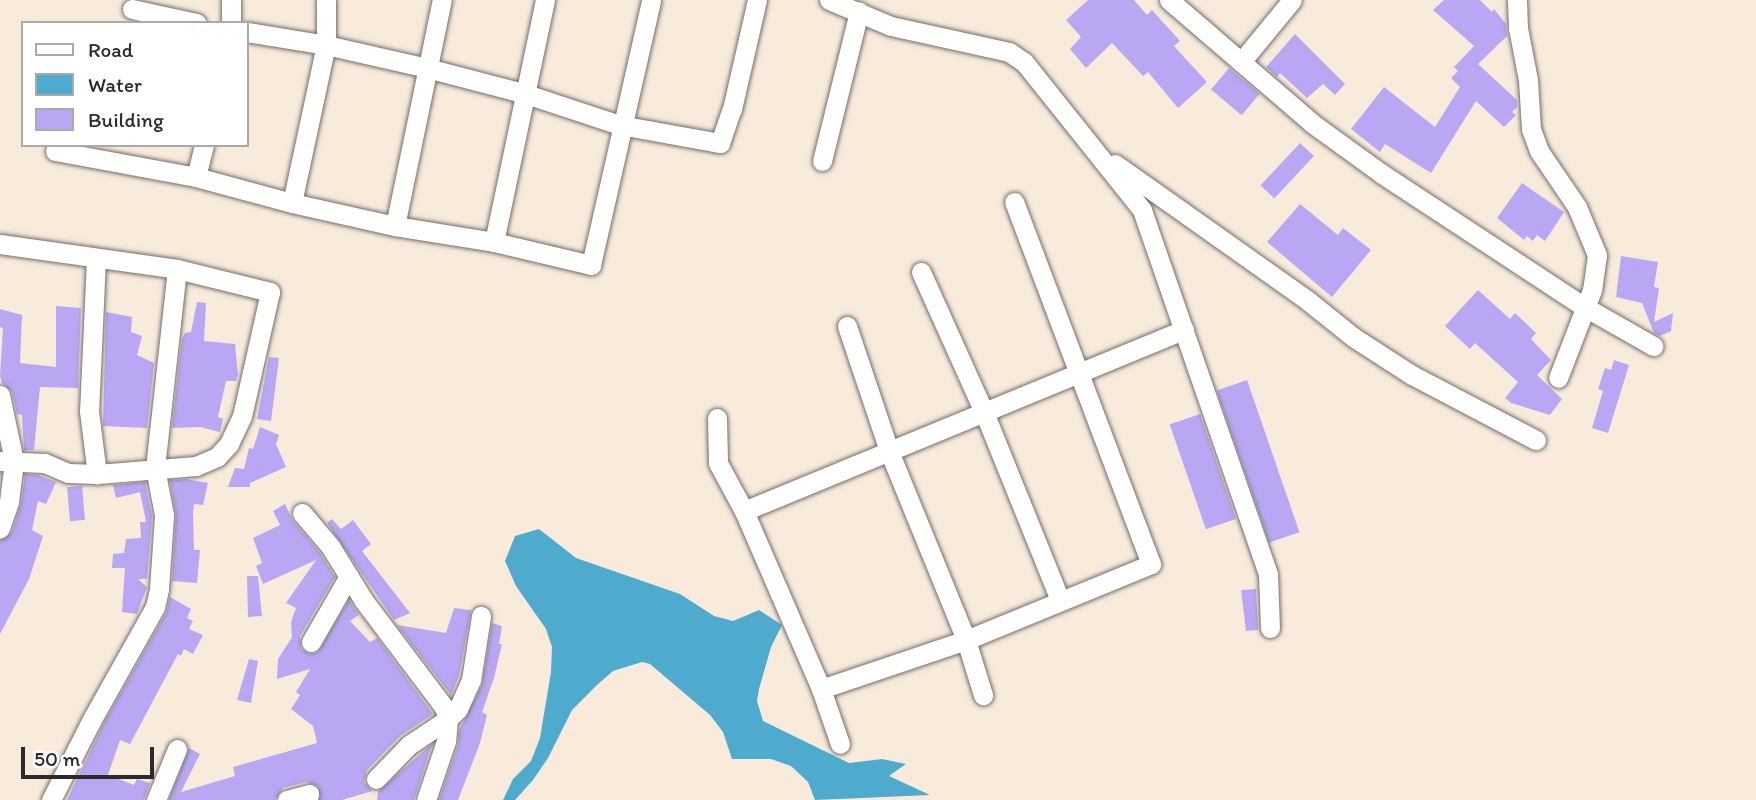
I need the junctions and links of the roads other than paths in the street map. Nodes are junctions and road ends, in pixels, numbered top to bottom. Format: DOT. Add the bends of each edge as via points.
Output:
graph roads {
  1 [pos="231,0"];
  2 [pos="326,0"];
  3 [pos="442,0"];
  4 [pos="545,0"];
  5 [pos="651,0"];
  6 [pos="757,0"];
  7 [pos="829,0"];
  8 [pos="1169,0"];
  9 [pos="1292,0"];
  10 [pos="1517,0"];
  11 [pos="131,11"];
  12 [pos="859,12"];
  13 [pos="186,21"];
  14 [pos="231,21"];
  15 [pos="248,32"];
  16 [pos="326,45"];
  17 [pos="1241,62"];
  18 [pos="427,68"];
  19 [pos="523,93"];
  20 [pos="620,125"];
  21 [pos="204,147"];
  22 [pos="55,151"];
  23 [pos="99,152"];
  24 [pos="1100,154"];
  25 [pos="822,161"];
  26 [pos="196,177"];
  27 [pos="1014,202"];
  28 [pos="292,203"];
  29 [pos="395,226"];
  30 [pos="494,242"];
  31 [pos="0,244"];
  32 [pos="96,258"];
  33 [pos="177,269"];
  34 [pos="921,272"];
  35 [pos="1583,306"];
  36 [pos="847,326"];
  37 [pos="1184,330"];
  38 [pos="1653,346"];
  39 [pos="1080,375"];
  40 [pos="1558,378"];
  41 [pos="0,395"];
  42 [pos="984,412"];
  43 [pos="717,418"];
  44 [pos="1536,440"];
  45 [pos="889,451"];
  46 [pos="7,461"];
  47 [pos="155,468"];
  48 [pos="97,474"];
  49 [pos="744,511"];
  50 [pos="302,513"];
  51 [pos="0,528"];
  52 [pos="349,576"];
  53 [pos="1060,600"];
  54 [pos="481,616"];
  55 [pos="1270,628"];
  56 [pos="966,640"];
  57 [pos="311,642"];
  58 [pos="821,689"];
  59 [pos="983,695"];
  60 [pos="448,719"];
  61 [pos="840,744"];
  62 [pos="177,749"];
  63 [pos="376,779"];
  64 [pos="309,794"];
  65 [pos="51,800"];
  66 [pos="156,800"];
  67 [pos="287,800"];
  68 [pos="426,800"];
  1 -- 14 [label="street"];
  2 -- 16 [label="street"];
  3 -- 18 [label="street"];
  4 -- 19 [label="street"];
  5 -- 20 [label="street"];
  6 -- 20 [label="street" via="720,143"];
  7 -- 12 [label="street"];
  8 -- 17 [label="street"];
  9 -- 17 [label="street"];
  10 -- 35 [label="street" via="1531,129 1539,150 1577,207 1597,255 1596,277"];
  11 -- 13 [label="street"];
  12 -- 24 [label="street" via="891,26 1009,52 1024,62"];
  12 -- 25 [label="street"];
  15 -- 16 [label="street"];
  16 -- 18 [label="street"];
  16 -- 28 [label="street"];
  17 -- 35 [label="street" via="1313,124 1382,174"];
  18 -- 19 [label="street"];
  18 -- 29 [label="street"];
  19 -- 20 [label="street"];
  19 -- 30 [label="street"];
  20 -- 30 [label="street" via="591,265"];
  21 -- 26 [label="street"];
  22 -- 23 [label="street"];
  23 -- 26 [label="street"];
  24 -- 37 [label="street" via="1142,210"];
  24 -- 44 [label="street" via="1353,337 1412,375"];
  26 -- 28 [label="street"];
  27 -- 39 [label="street"];
  28 -- 29 [label="street"];
  29 -- 30 [label="street"];
  31 -- 32 [label="street"];
  32 -- 33 [label="street"];
  32 -- 48 [label="street" via="89,411"];
  33 -- 47 [label="street"];
  33 -- 47 [label="street" via="270,292 242,416 229,444 217,457 195,466"];
  34 -- 42 [label="street"];
  35 -- 38 [label="street"];
  35 -- 40 [label="street"];
  36 -- 45 [label="street"];
  37 -- 39 [label="street"];
  37 -- 55 [label="street" via="1268,574"];
  39 -- 42 [label="street"];
  39 -- 53 [label="street" via="1151,564"];
  41 -- 46 [label="street"];
  42 -- 45 [label="street"];
  42 -- 53 [label="street"];
  43 -- 49 [label="street" via="718,463"];
  45 -- 49 [label="street"];
  45 -- 56 [label="street"];
  46 -- 48 [label="street"];
  46 -- 51 [label="street" via="9,502"];
  47 -- 48 [label="street"];
  47 -- 65 [label="street" via="164,515 155,607"];
  49 -- 58 [label="street"];
  50 -- 52 [label="street"];
  52 -- 57 [label="street"];
  52 -- 60 [label="street" via="444,707"];
  53 -- 56 [label="street"];
  54 -- 60 [label="street" via="471,680 458,709"];
  56 -- 58 [label="street"];
  56 -- 59 [label="street"];
  58 -- 61 [label="street"];
  60 -- 63 [label="street" via="409,745"];
  60 -- 68 [label="street" via="446,741"];
  62 -- 66 [label="street"];
  64 -- 67 [label="street"];
}
